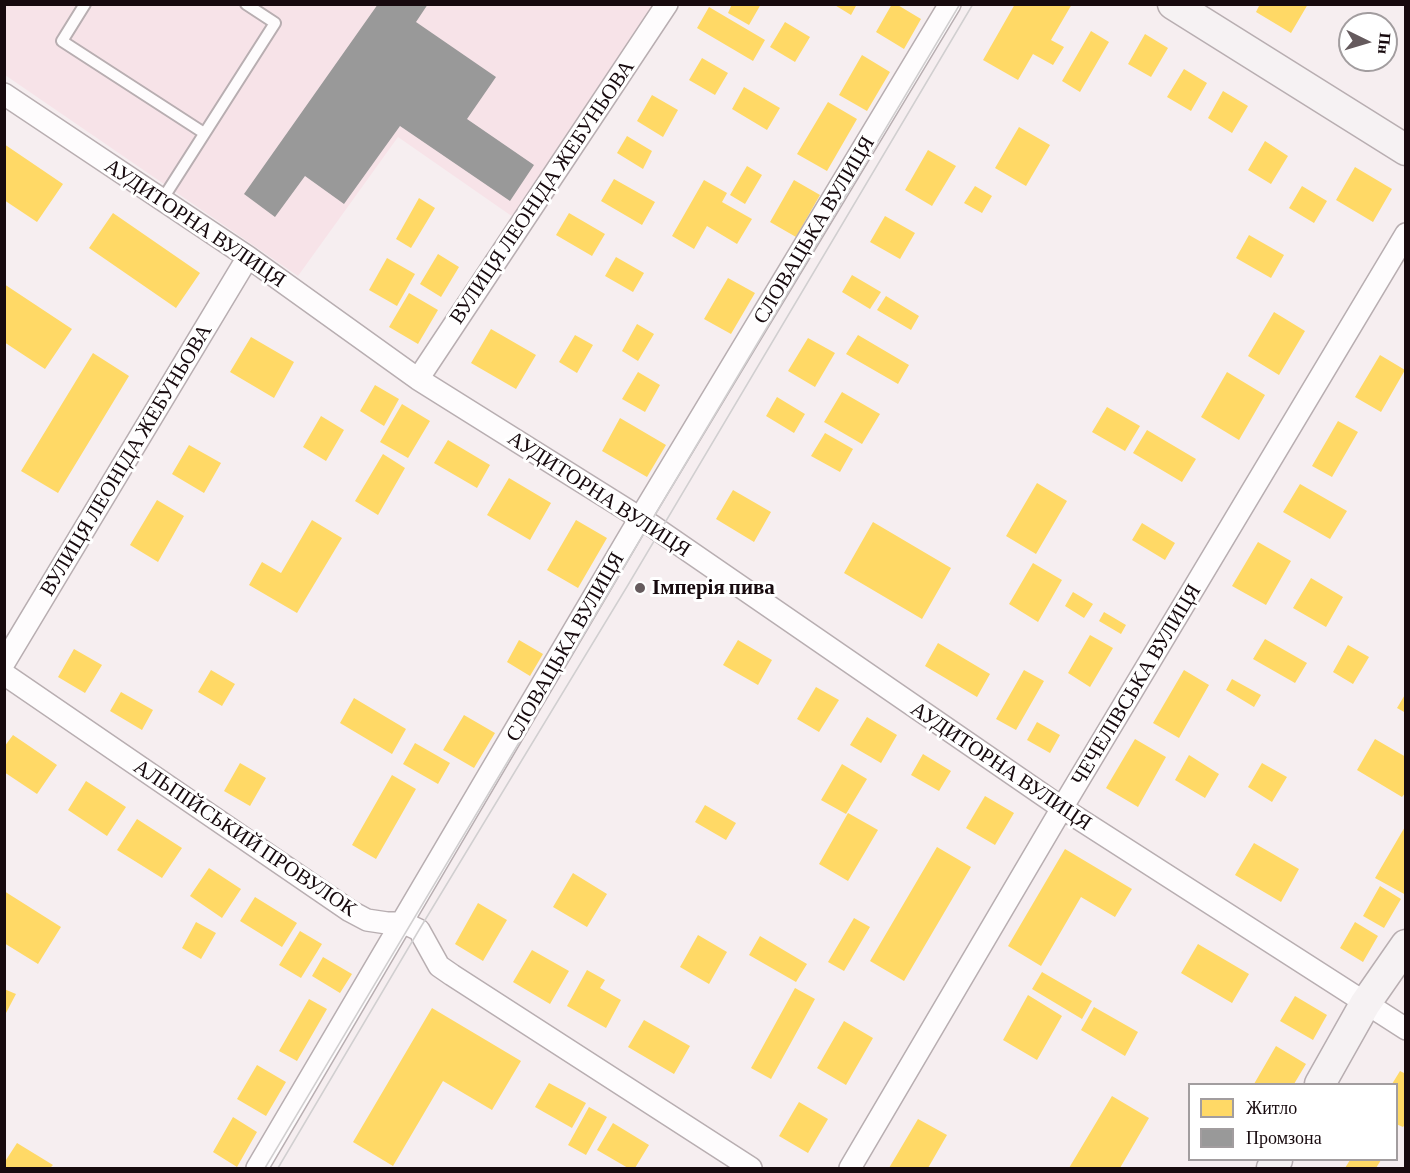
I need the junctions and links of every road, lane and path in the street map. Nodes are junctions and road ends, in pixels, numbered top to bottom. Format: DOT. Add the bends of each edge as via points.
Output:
graph roads {
  1 [pos="85,4"];
  2 [pos="246,4"];
  3 [pos="667,4"];
  4 [pos="950,4"];
  5 [pos="1173,4"];
  6 [pos="4,94"];
  7 [pos="204,133"];
  8 [pos="1406,150"];
  9 [pos="162,200"];
  10 [pos="1406,234"];
  11 [pos="248,257"];
  12 [pos="417,379"];
  13 [pos="640,518"];
  14 [pos="4,663"];
  15 [pos="4,674"];
  16 [pos="1062,808"];
  17 [pos="404,923"];
  18 [pos="1406,945"];
  19 [pos="1365,1004"];
  20 [pos="1406,1029"];
  21 [pos="1321,1083"];
  22 [pos="257,1168"];
  23 [pos="751,1168"];
  24 [pos="850,1168"];
  1 -- 7 [label="lane" via="62,42"];
  2 -- 7 [label="lane" via="275,23"];
  3 -- 12 [label="street, ВУЛИЦЯ ЛЕОНІДА ЖЕБУНЬОВА"];
  4 -- 13 [label="street, СЛОВАЦЬКА ВУЛИЦЯ"];
  5 -- 8 [label="street"];
  6 -- 9 [label="street, АУДИТОРНА ВУЛИЦЯ"];
  7 -- 9 [label="lane"];
  9 -- 11 [label="street, АУДИТОРНА ВУЛИЦЯ"];
  10 -- 16 [label="street, ЧЕЧЕЛІВСЬКА ВУЛИЦЯ"];
  11 -- 12 [label="street, АУДИТОРНА ВУЛИЦЯ"];
  11 -- 14 [label="street, ВУЛИЦЯ ЛЕОНІДА ЖЕБУНЬОВА"];
  12 -- 13 [label="street, АУДИТОРНА ВУЛИЦЯ"];
  13 -- 16 [label="street, АУДИТОРНА ВУЛИЦЯ"];
  13 -- 17 [label="street, СЛОВАЦЬКА ВУЛИЦЯ"];
  15 -- 17 [label="street, АЛЬПІЙСЬКИЙ ПРОВУЛОК" via="350,911 367,920"];
  16 -- 19 [label="street, АУДИТОРНА ВУЛИЦЯ"];
  16 -- 24 [label="street, ЧЕЧЕЛІВСЬКА ВУЛИЦЯ"];
  17 -- 22 [label="street, СЛОВАЦЬКА ВУЛИЦЯ"];
  17 -- 23 [label="street" via="419,930 439,966"];
  18 -- 19 [label="street"];
  19 -- 20 [label="street, АУДИТОРНА ВУЛИЦЯ"];
  19 -- 21 [label="street"];
}
